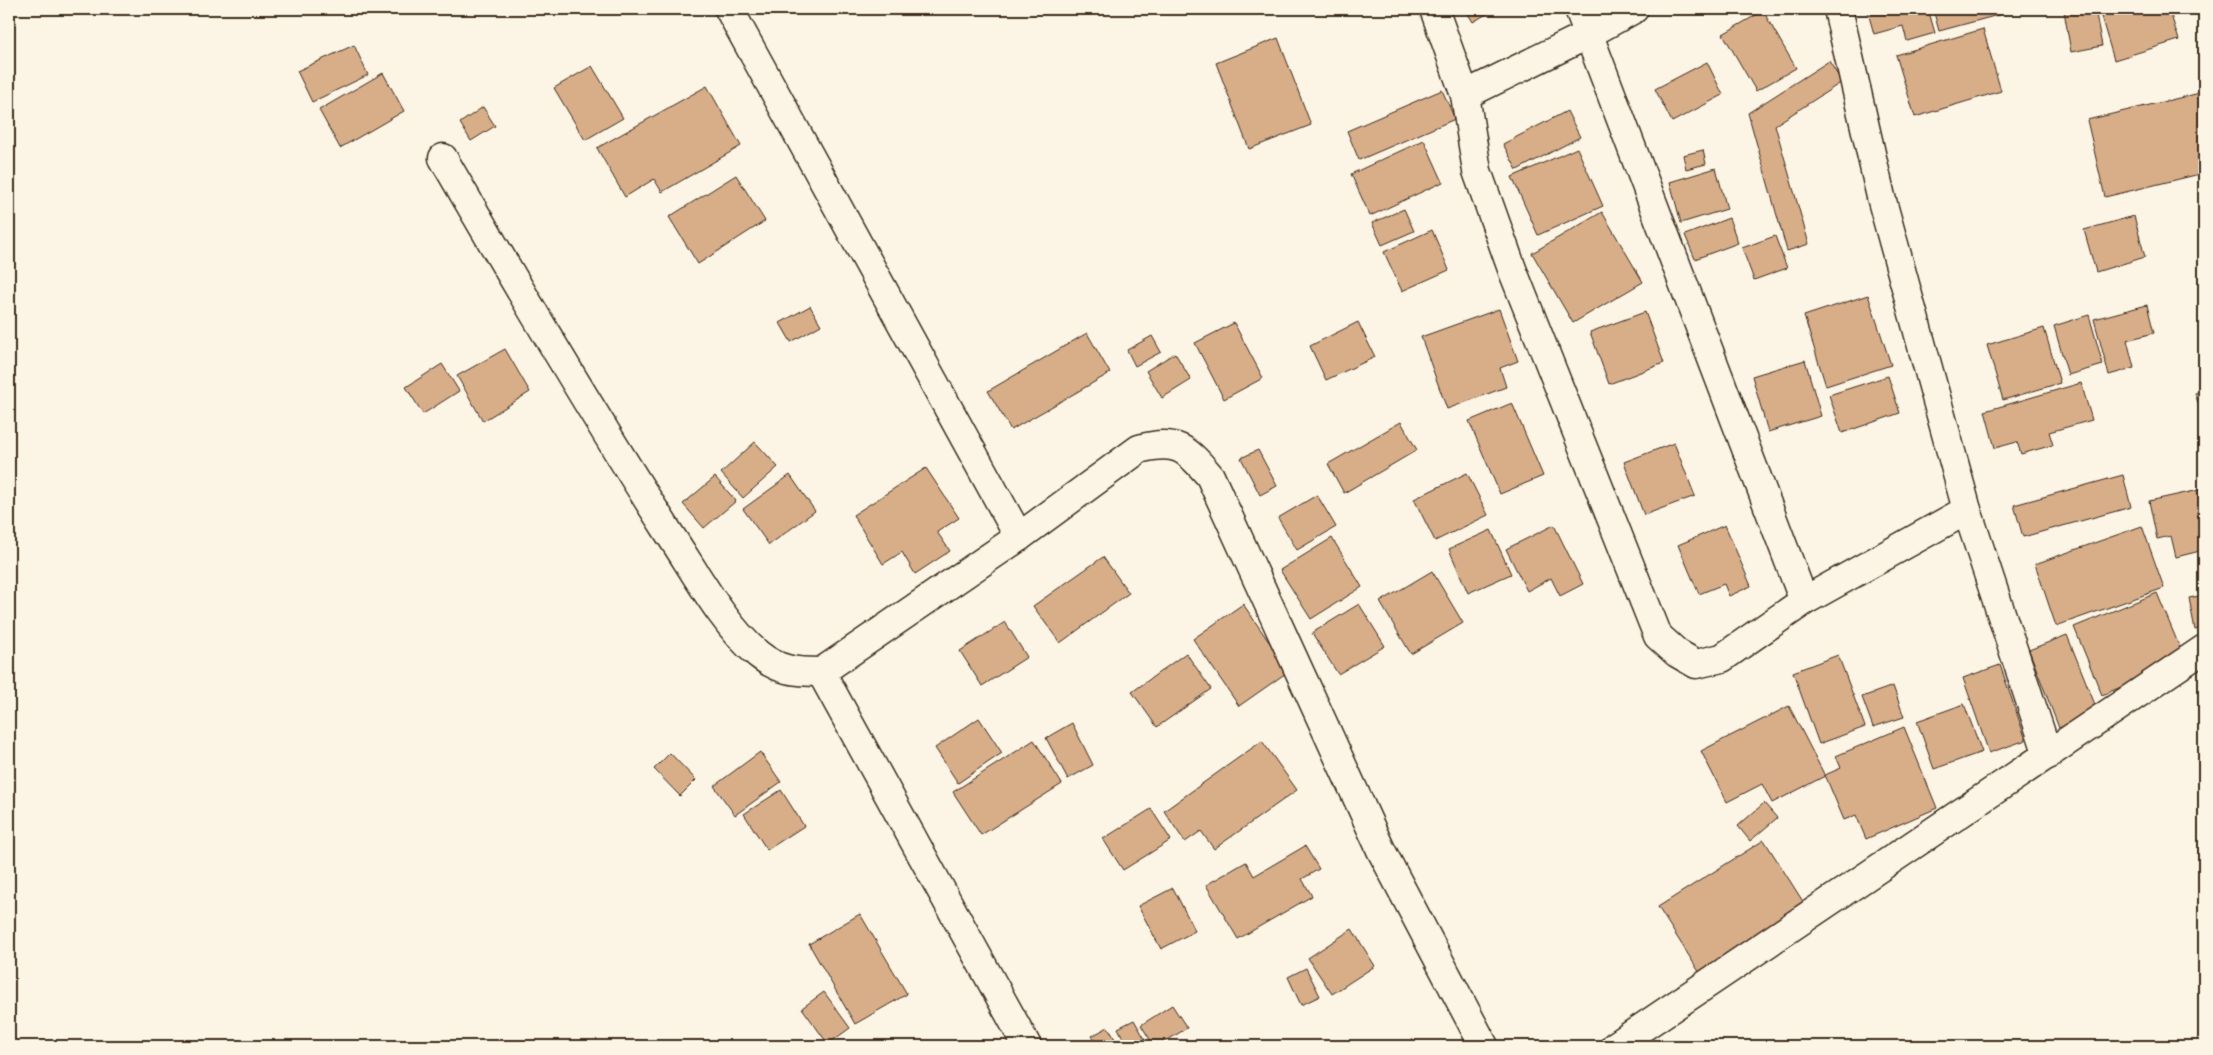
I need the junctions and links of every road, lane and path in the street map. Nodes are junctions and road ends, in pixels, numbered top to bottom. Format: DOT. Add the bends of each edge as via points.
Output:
graph roads {
  1 [pos="729,9"];
  2 [pos="1434,9"];
  3 [pos="1579,9"];
  4 [pos="1634,9"];
  5 [pos="1838,9"];
  6 [pos="1587,35"];
  7 [pos="1465,95"];
  8 [pos="443,158"];
  9 [pos="1966,510"];
  10 [pos="1019,537"];
  11 [pos="1804,601"];
  12 [pos="2204,649"];
  13 [pos="821,672"];
  14 [pos="2048,755"];
  15 [pos="1027,1046"];
  16 [pos="1484,1046"];
  17 [pos="1615,1046"];
  1 -- 10 [label="street"];
  2 -- 7 [label="street"];
  3 -- 6 [label="street"];
  4 -- 6 [label="street"];
  5 -- 9 [label="street" via="1881,197"];
  6 -- 7 [label="street"];
  6 -- 11 [label="street"];
  7 -- 11 [label="street" via="1477,171 1512,270 1658,636 1696,664 1722,658"];
  8 -- 13 [label="street" via="542,328 722,612 757,653 772,665 792,672"];
  9 -- 11 [label="street"];
  9 -- 14 [label="street"];
  10 -- 13 [label="street"];
  10 -- 16 [label="street" via="1139,449 1158,444 1179,447 1194,457 1210,476 1380,850"];
  12 -- 14 [label="street"];
  13 -- 15 [label="street"];
  14 -- 17 [label="street"];
}
